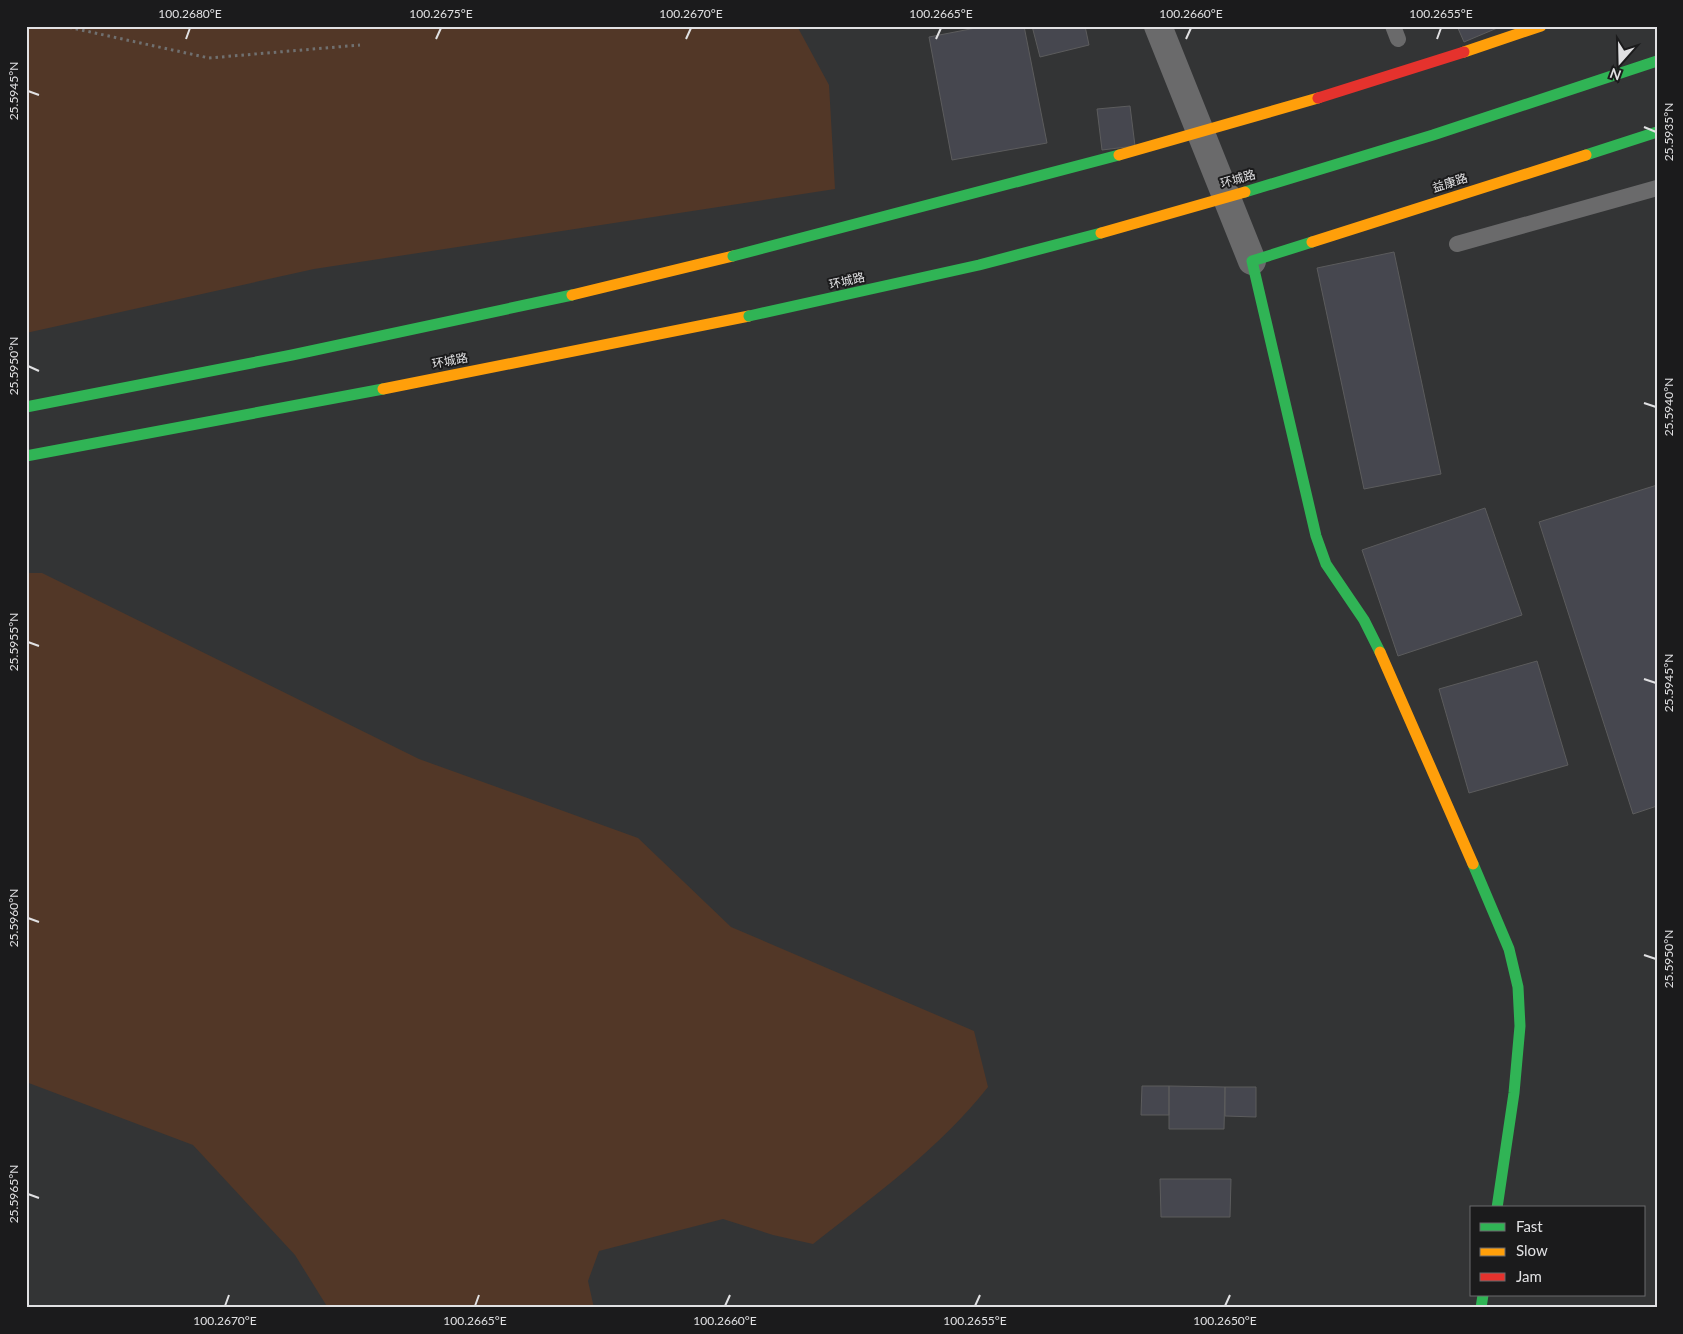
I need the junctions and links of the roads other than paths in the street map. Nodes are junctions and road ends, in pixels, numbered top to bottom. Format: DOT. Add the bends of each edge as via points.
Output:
graph roads {
  1 [pos="1158,26"];
  2 [pos="1541,26"];
  3 [pos="1657,62"];
  4 [pos="1657,132"];
  5 [pos="1657,188"];
  6 [pos="1457,244"];
  7 [pos="1252,261"];
  8 [pos="26,407"];
  9 [pos="26,456"];
  10 [pos="1497,1206"];
  1 -- 7 [label="street"];
  2 -- 8 [label="main road, bridge" via="1197,134 733,256 386,337"];
  3 -- 9 [label="main road, 环城路, bridge" via="1437,134 1217,200 972,265 749,316"];
  4 -- 7 [label="main road, 益康路"];
  5 -- 6 [label="lane"];
  7 -- 10 [label="main road" via="1316,536 1326,564 1364,620 1389,668 1508,949 1518,986 1520,1026 1514,1093"];
}
